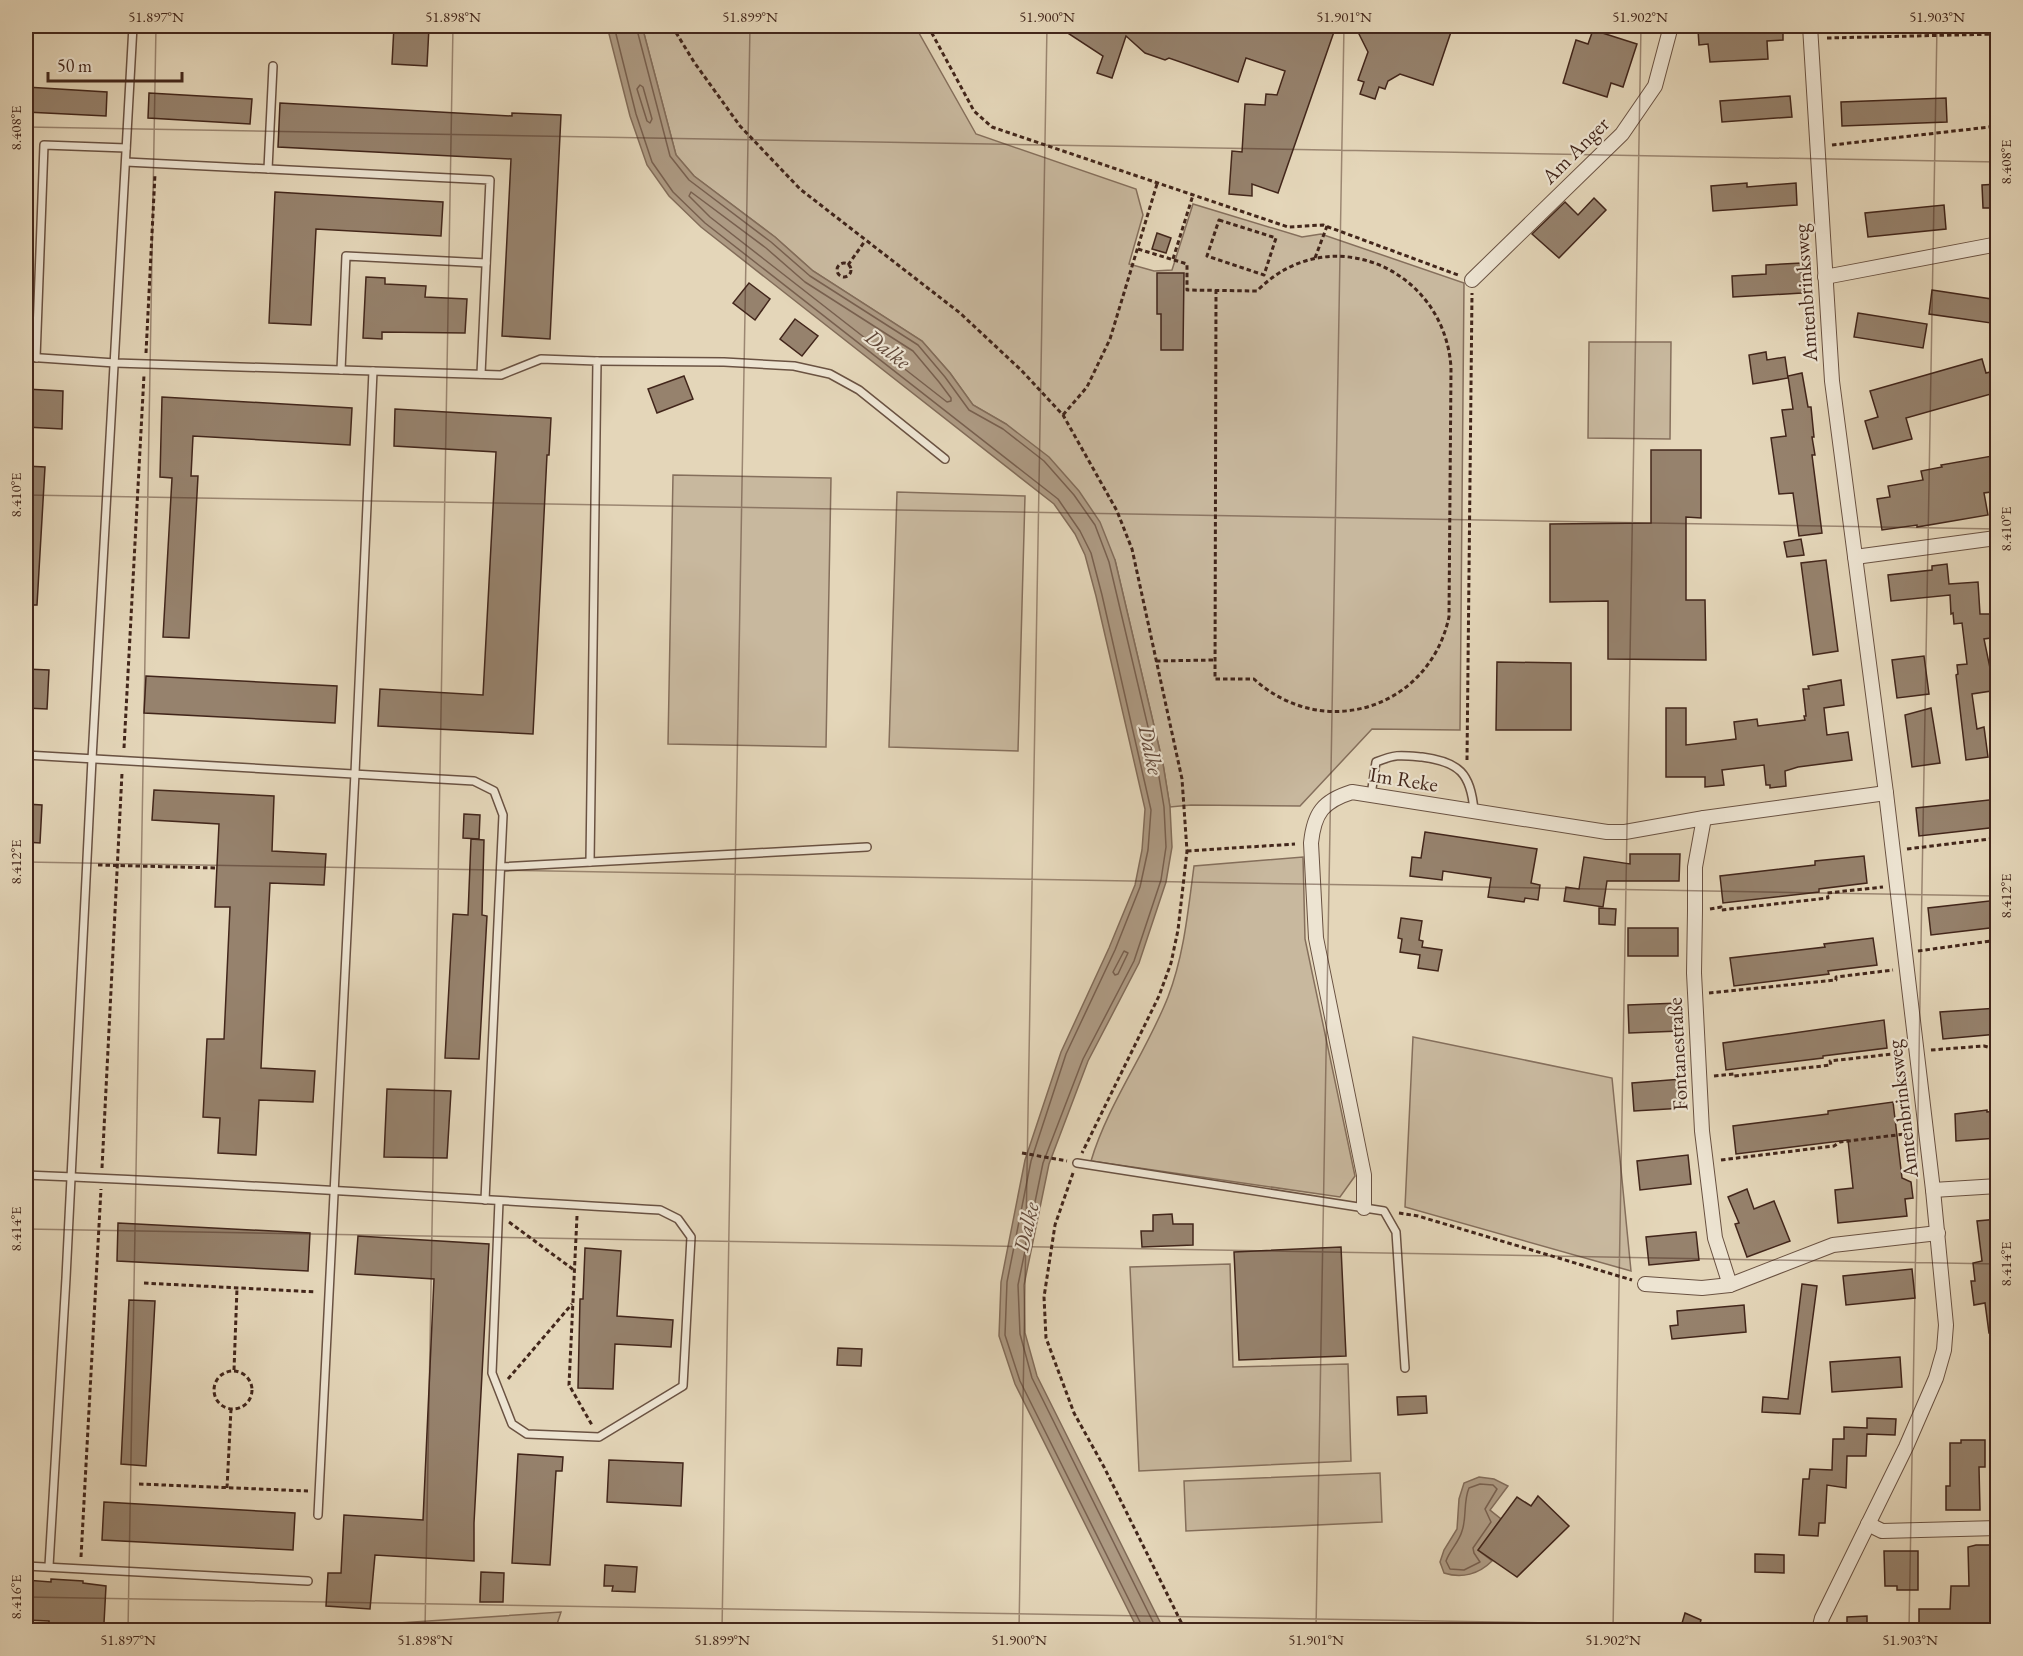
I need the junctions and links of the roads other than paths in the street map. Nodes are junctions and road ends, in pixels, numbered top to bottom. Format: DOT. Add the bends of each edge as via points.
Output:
graph roads {
  1 [pos="133,26"];
  2 [pos="1671,26"];
  3 [pos="1810,32"];
  4 [pos="273,66"];
  5 [pos="126,148"];
  6 [pos="126,162"];
  7 [pos="268,169"];
  8 [pos="1998,244"];
  9 [pos="486,262"];
  10 [pos="1825,278"];
  11 [pos="1472,280"];
  12 [pos="26,357"];
  13 [pos="36,357"];
  14 [pos="597,361"];
  15 [pos="115,363"];
  16 [pos="341,370"];
  17 [pos="373,372"];
  18 [pos="482,374"];
  19 [pos="945,459"];
  20 [pos="1996,538"];
  21 [pos="1855,557"];
  22 [pos="26,755"];
  23 [pos="92,759"];
  24 [pos="355,773"];
  25 [pos="1886,793"];
  26 [pos="1371,795"];
  27 [pos="1474,811"];
  28 [pos="1704,818"];
  29 [pos="867,847"];
  30 [pos="590,862"];
  31 [pos="501,867"];
  32 [pos="1077,1163"];
  33 [pos="26,1174"];
  34 [pos="70,1176"];
  35 [pos="1998,1186"];
  36 [pos="334,1189"];
  37 [pos="1934,1190"];
  38 [pos="485,1200"];
  39 [pos="499,1201"];
  40 [pos="1364,1208"];
  41 [pos="1938,1233"];
  42 [pos="1645,1284"];
  43 [pos="1730,1285"];
  44 [pos="1406,1368"];
  45 [pos="318,1515"];
  46 [pos="1868,1524"];
  47 [pos="1998,1528"];
  48 [pos="26,1566"];
  49 [pos="49,1566"];
  50 [pos="308,1581"];
  51 [pos="1818,1630"];
  1 -- 5 [label="lane"];
  2 -- 11 [label="street, Am Anger" via="1655,86 1622,134"];
  3 -- 10 [label="street, Amtenbrinksweg"];
  4 -- 7 [label="lane"];
  5 -- 6 [label="lane"];
  5 -- 13 [label="lane" via="44,145"];
  6 -- 7 [label="lane"];
  6 -- 15 [label="lane"];
  7 -- 9 [label="lane" via="490,180"];
  8 -- 10 [label="street"];
  9 -- 16 [label="lane" via="346,256"];
  9 -- 18 [label="lane"];
  10 -- 21 [label="street, Amtenbrinksweg" via="1832,381"];
  12 -- 13 [label="lane"];
  13 -- 15 [label="lane"];
  14 -- 18 [label="lane" via="541,359 501,375"];
  14 -- 19 [label="lane" via="735,362 794,366 830,374 859,390"];
  14 -- 30 [label="lane"];
  15 -- 16 [label="lane"];
  15 -- 23 [label="lane"];
  16 -- 17 [label="lane"];
  17 -- 18 [label="lane"];
  17 -- 24 [label="lane"];
  20 -- 21 [label="street"];
  21 -- 25 [label="street, Amtenbrinksweg"];
  22 -- 23 [label="lane"];
  23 -- 24 [label="lane"];
  23 -- 34 [label="lane"];
  24 -- 31 [label="lane" via="474,781 494,791 503,815"];
  24 -- 36 [label="lane"];
  25 -- 28 [label="street, Im Reke"];
  25 -- 37 [label="street, Amtenbrinksweg"];
  26 -- 27 [label="street, Im Reke"];
  26 -- 27 [label="lane" via="1376,762 1395,754 1439,760 1460,770 1472,792"];
  26 -- 40 [label="street, Im Reke" via="1352,792 1334,798 1322,808 1311,843 1316,938 1364,1175"];
  27 -- 28 [label="street, Im Reke" via="1607,832"];
  28 -- 43 [label="street, Fontanestraße" via="1695,867 1699,1077 1715,1238"];
  29 -- 30 [label="lane"];
  30 -- 31 [label="lane"];
  31 -- 38 [label="lane"];
  32 -- 40 [label="lane"];
  33 -- 34 [label="lane"];
  34 -- 36 [label="lane"];
  34 -- 49 [label="lane"];
  35 -- 37 [label="street"];
  36 -- 38 [label="lane"];
  36 -- 45 [label="lane"];
  37 -- 41 [label="street, Amtenbrinksweg"];
  38 -- 39 [label="lane"];
  39 -- 39 [label="lane" via="492,1373 512,1424 527,1434 599,1437 684,1386 692,1237 678,1219 660,1210"];
  40 -- 44 [label="lane" via="1384,1211 1396,1232"];
  41 -- 43 [label="street" via="1833,1245"];
  41 -- 46 [label="street, Amtenbrinksweg" via="1945,1299 1944,1350 1910,1438"];
  42 -- 43 [label="street" via="1702,1288"];
  46 -- 47 [label="street" via="1882,1531"];
  46 -- 51 [label="street, Amtenbrinksweg"];
  48 -- 49 [label="lane"];
  49 -- 50 [label="lane"];
}
